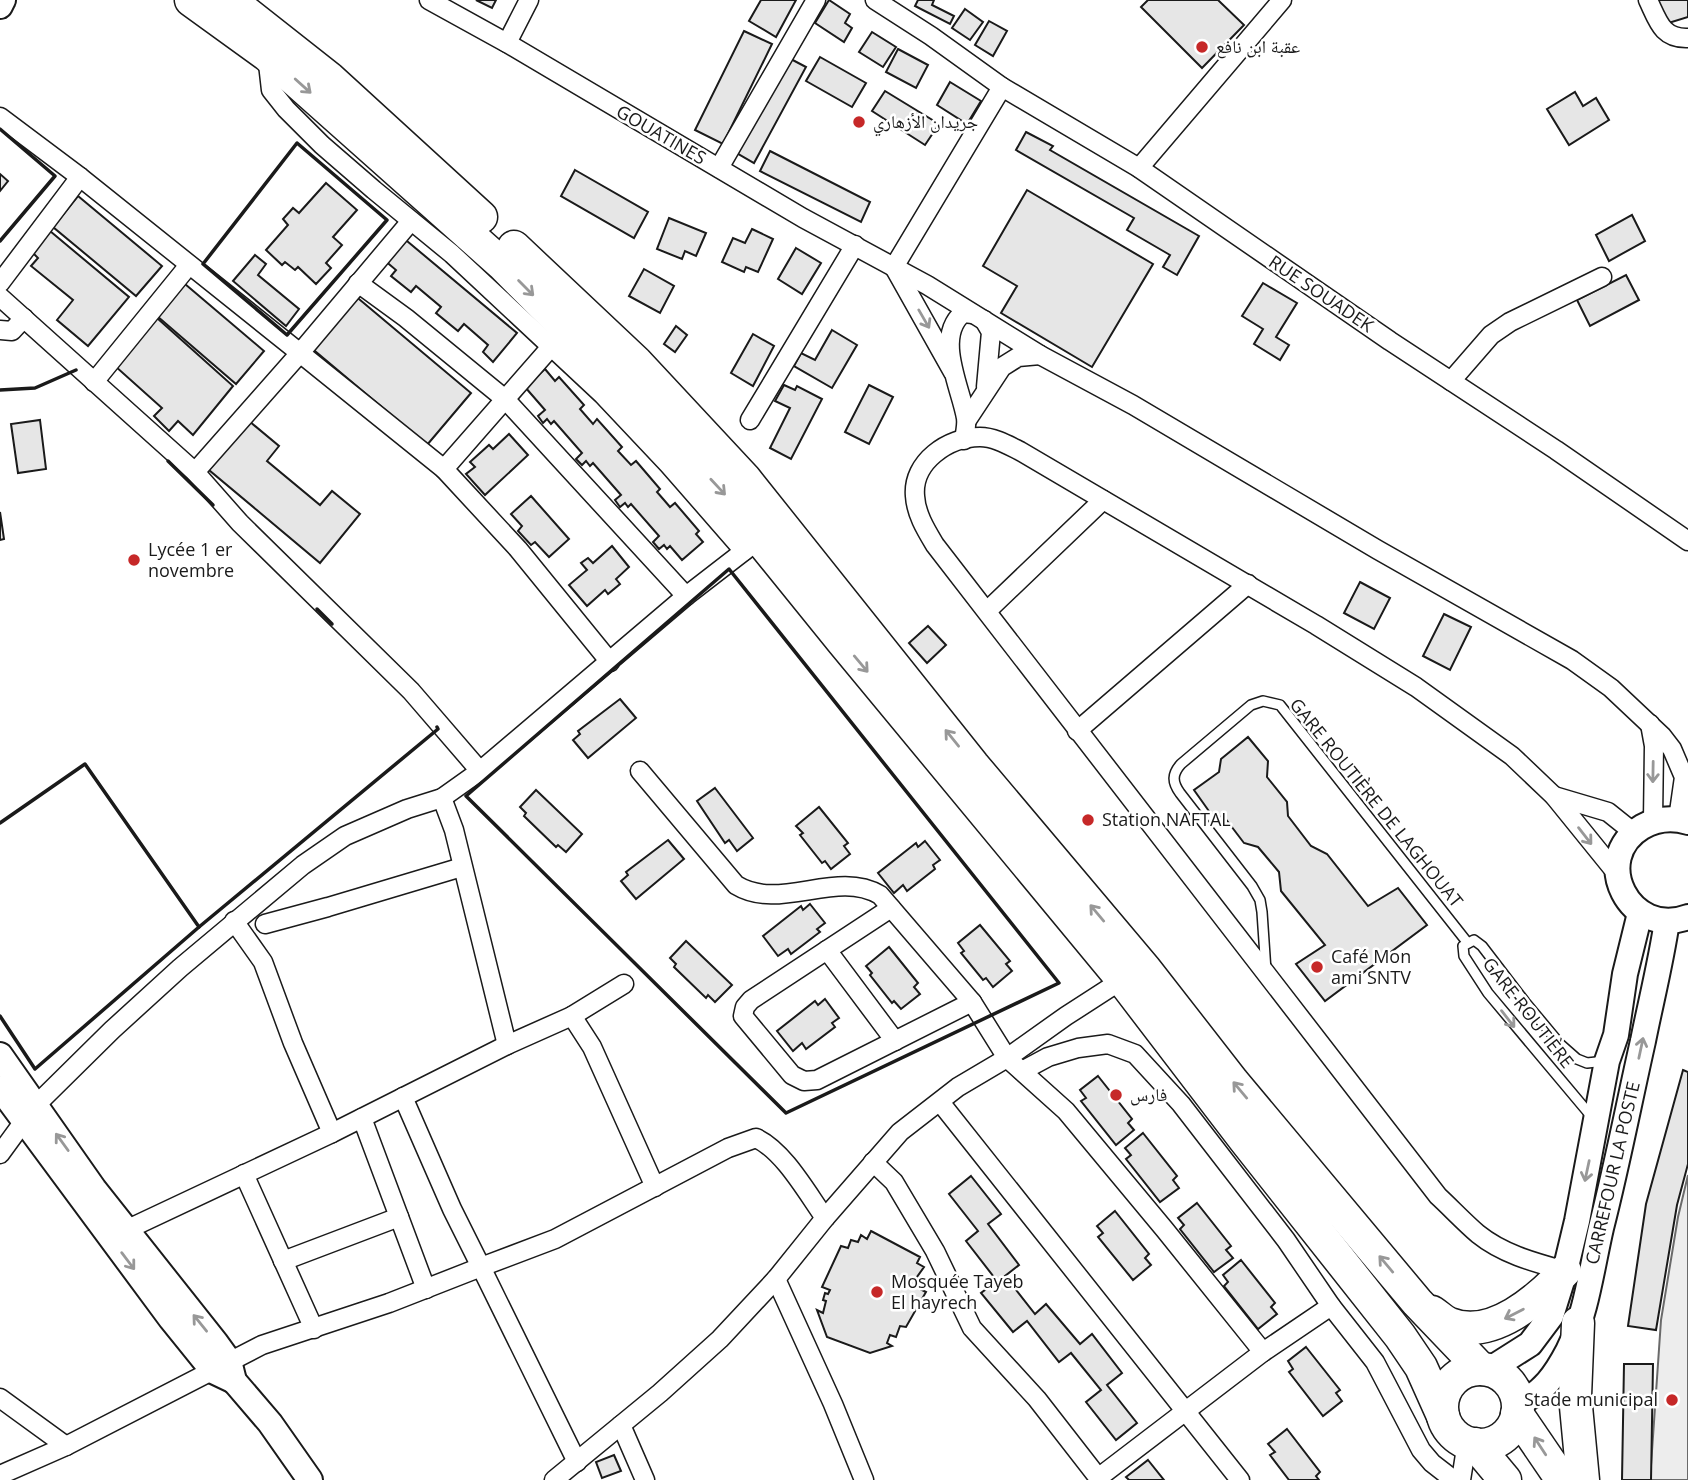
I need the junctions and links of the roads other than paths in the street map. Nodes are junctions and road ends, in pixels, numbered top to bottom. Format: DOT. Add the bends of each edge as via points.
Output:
graph roads {
  1 [pos="3,0"];
  2 [pos="191,0"];
  3 [pos="230,0"];
  4 [pos="429,0"];
  5 [pos="529,0"];
  6 [pos="816,0"];
  7 [pos="875,0"];
  8 [pos="1282,0"];
  9 [pos="1648,0"];
  10 [pos="0,6"];
  11 [pos="1688,38"];
  12 [pos="507,43"];
  13 [pos="267,55"];
  14 [pos="1002,87"];
  15 [pos="0,117"];
  16 [pos="719,168"];
  17 [pos="1139,168"];
  18 [pos="80,177"];
  19 [pos="411,221"];
  20 [pos="855,245"];
  21 [pos="189,265"];
  22 [pos="894,267"];
  23 [pos="1602,276"];
  24 [pos="0,283"];
  25 [pos="358,283"];
  26 [pos="0,297"];
  27 [pos="978,317"];
  28 [pos="24,318"];
  29 [pos="0,330"];
  30 [pos="550,348"];
  31 [pos="300,353"];
  32 [pos="1040,355"];
  33 [pos="953,372"];
  34 [pos="1451,381"];
  35 [pos="94,382"];
  36 [pos="985,393"];
  37 [pos="505,399"];
  38 [pos="750,420"];
  39 [pos="967,420"];
  40 [pos="964,440"];
  41 [pos="444,469"];
  42 [pos="195,472"];
  43 [pos="1103,499"];
  44 [pos="1688,541"];
  45 [pos="752,544"];
  46 [pos="1248,584"];
  47 [pos="686,596"];
  48 [pos="987,611"];
  49 [pos="610,662"];
  50 [pos="1650,724"];
  51 [pos="1077,731"];
  52 [pos="480,771"];
  53 [pos="640,771"];
  54 [pos="1554,796"];
  55 [pos="442,798"];
  56 [pos="1685,821"];
  57 [pos="1643,826"];
  58 [pos="462,866"];
  59 [pos="1618,875"];
  60 [pos="263,898"];
  61 [pos="891,908"];
  62 [pos="1640,913"];
  63 [pos="1677,919"];
  64 [pos="234,921"];
  65 [pos="265,923"];
  66 [pos="1468,942"];
  67 [pos="827,950"];
  68 [pos="263,962"];
  69 [pos="1133,974"];
  70 [pos="1266,976"];
  71 [pos="624,984"];
  72 [pos="972,1002"];
  73 [pos="572,1016"];
  74 [pos="895,1041"];
  75 [pos="507,1045"];
  76 [pos="0,1055"];
  77 [pos="1007,1058"];
  78 [pos="1607,1061"];
  79 [pos="1023,1071"];
  80 [pos="0,1088"];
  81 [pos="403,1097"];
  82 [pos="940,1102"];
  83 [pos="29,1113"];
  84 [pos="362,1118"];
  85 [pos="1597,1123"];
  86 [pos="332,1133"];
  87 [pos="0,1154"];
  88 [pos="873,1161"];
  89 [pos="244,1174"];
  90 [pos="655,1186"];
  91 [pos="399,1217"];
  92 [pos="825,1217"];
  93 [pos="126,1230"];
  94 [pos="283,1261"];
  95 [pos="481,1267"];
  96 [pos="1577,1273"];
  97 [pos="776,1279"];
  98 [pos="426,1289"];
  99 [pos="1417,1302"];
  100 [pos="1331,1306"];
  101 [pos="1578,1323"];
  102 [pos="314,1329"];
  103 [pos="1263,1352"];
  104 [pos="1485,1369"];
  105 [pos="225,1371"];
  106 [pos="0,1398"];
  107 [pos="1518,1408"];
  108 [pos="1186,1412"];
  109 [pos="1443,1416"];
  110 [pos="621,1424"];
  111 [pos="1471,1443"];
  112 [pos="66,1446"];
  113 [pos="577,1461"];
  114 [pos="0,1475"];
  115 [pos="1099,1479"];
  116 [pos="310,1480"];
  117 [pos="554,1480"];
  118 [pos="645,1480"];
  119 [pos="864,1480"];
  120 [pos="1240,1480"];
  121 [pos="1454,1480"];
  122 [pos="1461,1480"];
  123 [pos="1505,1480"];
  124 [pos="1562,1480"];
  125 [pos="1583,1480"];
  1 -- 10 [label="street"];
  2 -- 13 [label="highway"];
  69 -- 3 [label="highway, one-way" via="745,480 636,362 329,78"];
  4 -- 12 [label="street, GOUATINES"];
  5 -- 12 [label="street"];
  6 -- 16 [label="street"];
  7 -- 14 [label="street"];
  8 -- 17 [label="street"];
  9 -- 11 [label="street" via="1666,32"];
  12 -- 16 [label="street, GOUATINES"];
  13 -- 19 [label="street" via="271,90 286,109"];
  13 -- 45 [label="highway, one-way" via="502,264 587,349 720,490"];
  14 -- 17 [label="street"];
  14 -- 22 [label="street"];
  15 -- 18 [label="street"];
  16 -- 20 [label="street, GOUATINES"];
  17 -- 34 [label="street, RUE SOUADEK"];
  18 -- 21 [label="street"];
  18 -- 24 [label="street"];
  19 -- 25 [label="street"];
  19 -- 30 [label="street"];
  20 -- 22 [label="street, GOUATINES"];
  20 -- 38 [label="street"];
  21 -- 31 [label="street"];
  21 -- 35 [label="street"];
  22 -- 27 [label="street, GOUATINES"];
  22 -- 33 [label="street, one-way"];
  23 -- 34 [label="street" via="1491,335"];
  25 -- 31 [label="street"];
  25 -- 37 [label="street"];
  26 -- 28 [label="street"];
  27 -- 32 [label="street, GOUATINES"];
  27 -- 33 [label="street" via="963,313 951,331"];
  27 -- 36 [label="street" via="991,332"];
  28 -- 29 [label="street" via="12,331"];
  28 -- 35 [label="street"];
  30 -- 37 [label="street"];
  30 -- 45 [label="street"];
  31 -- 41 [label="street"];
  31 -- 42 [label="street"];
  32 -- 36 [label="street" via="1018,357 1002,367"];
  32 -- 50 [label="street, GOUATINES" via="1572,660"];
  33 -- 39 [label="street"];
  34 -- 44 [label="street, RUE SOUADEK"];
  35 -- 42 [label="street"];
  36 -- 39 [label="street"];
  37 -- 41 [label="street"];
  37 -- 47 [label="street"];
  39 -- 40 [label="street"];
  40 -- 43 [label="street" via="999,440"];
  40 -- 48 [label="street" via="930,457 919,471 914,494 920,519 935,545"];
  41 -- 49 [label="street" via="518,549"];
  42 -- 52 [label="street" via="240,523 411,691"];
  43 -- 46 [label="street"];
  43 -- 48 [label="street"];
  45 -- 47 [label="street"];
  45 -- 69 [label="highway, one-way"];
  46 -- 51 [label="street"];
  46 -- 54 [label="street" via="1416,687 1512,756"];
  47 -- 49 [label="street"];
  48 -- 51 [label="street"];
  49 -- 52 [label="street"];
  50 -- 56 [label="street, GOUATINES" via="1672,749 1684,777"];
  50 -- 57 [label="street, one-way" via="1654,746"];
  51 -- 70 [label="street"];
  52 -- 55 [label="street"];
  53 -- 61 [label="street" via="736,885 746,891 774,894 852,885 869,888"];
  54 -- 57 [label="street"];
  54 -- 59 [label="street, one-way"];
  55 -- 58 [label="street"];
  55 -- 60 [label="street" via="345,836"];
  56 -- 57 [label="street"];
  57 -- 59 [label="street" via="1623,845"];
  58 -- 65 [label="street"];
  58 -- 75 [label="street"];
  59 -- 62 [label="street" via="1621,890"];
  60 -- 64 [label="street"];
  60 -- 65 [label="street"];
  61 -- 67 [label="street"];
  61 -- 72 [label="street"];
  62 -- 63 [label="street" via="1653,919"];
  62 -- 78 [label="street, CARREFOUR LA POSTE"];
  96 -- 63 [label="street, CARREFOUR LA POSTE, one-way" via="1619,1157 1660,969"];
  64 -- 68 [label="street"];
  64 -- 83 [label="street" via="112,1030"];
  65 -- 68 [label="street"];
  66 -- 70 [label="lane, GARE ROUTIÈRE DE LAGHOUAT" via="1280,705 1263,701 1251,705 1181,764 1174,782 1259,900"];
  66 -- 78 [label="lane, GARE ROUTIÈRE" via="1474,940 1482,946 1577,1059"];
  66 -- 85 [label="lane, GARE ROUTIÈRE, one-way" via="1464,956 1488,993"];
  67 -- 74 [label="street"];
  67 -- 74 [label="street" via="751,1000 743,1016 792,1075 804,1081 817,1080"];
  68 -- 86 [label="street"];
  69 -- 77 [label="street"];
  99 -- 69 [label="highway, one-way" via="1233,1082"];
  69 -- 109 [label="highway" via="1244,1140 1422,1367"];
  70 -- 96 [label="street" via="1438,1196 1486,1239 1534,1263"];
  71 -- 73 [label="street"];
  72 -- 74 [label="street"];
  72 -- 77 [label="street"];
  73 -- 75 [label="street"];
  73 -- 90 [label="street" via="592,1047"];
  75 -- 81 [label="street"];
  76 -- 83 [label="street"];
  77 -- 79 [label="street"];
  77 -- 82 [label="street"];
  78 -- 85 [label="street, CARREFOUR LA POSTE"];
  79 -- 100 [label="street" via="1048,1057 1088,1047 1108,1044 1135,1054 1181,1104"];
  79 -- 103 [label="street" via="1066,1111"];
  80 -- 83 [label="street"];
  81 -- 84 [label="street"];
  81 -- 95 [label="street"];
  82 -- 88 [label="street" via="900,1132"];
  82 -- 108 [label="street"];
  83 -- 87 [label="street"];
  93 -- 83 [label="street, one-way"];
  83 -- 105 [label="street, one-way" via="171,1319"];
  84 -- 86 [label="street"];
  84 -- 91 [label="street"];
  85 -- 96 [label="street, CARREFOUR LA POSTE, one-way"];
  86 -- 89 [label="street"];
  88 -- 92 [label="street"];
  88 -- 115 [label="street" via="894,1182 935,1251 972,1328 1037,1399"];
  89 -- 93 [label="street"];
  89 -- 94 [label="street"];
  90 -- 92 [label="street" via="728,1147 756,1138 785,1163"];
  90 -- 95 [label="street" via="555,1239"];
  91 -- 94 [label="street"];
  91 -- 98 [label="street"];
  92 -- 97 [label="street"];
  105 -- 93 [label="street, one-way"];
  94 -- 102 [label="street"];
  95 -- 98 [label="street"];
  95 -- 113 [label="street"];
  96 -- 99 [label="highway, one-way" via="1509,1318 1490,1324 1451,1325"];
  96 -- 101 [label="street, CARREFOUR LA POSTE"];
  96 -- 104 [label="street, CARREFOUR LA POSTE" via="1530,1344"];
  97 -- 110 [label="street" via="720,1339"];
  97 -- 119 [label="street"];
  98 -- 102 [label="street"];
  99 -- 104 [label="highway"];
  100 -- 103 [label="street"];
  100 -- 121 [label="street" via="1375,1362 1421,1450"];
  101 -- 107 [label="street, CARREFOUR LA POSTE" via="1550,1378"];
  101 -- 125 [label="highway" via="1575,1396"];
  102 -- 105 [label="street" via="262,1345"];
  103 -- 108 [label="street"];
  104 -- 107 [label="highway" via="1509,1381"];
  104 -- 109 [label="highway, CARREFOUR LA POSTE" via="1470,1370 1451,1383"];
  105 -- 112 [label="street"];
  105 -- 116 [label="street" via="270,1423"];
  106 -- 112 [label="street"];
  107 -- 111 [label="highway, CARREFOUR LA POSTE" via="1507,1434 1487,1444"];
  124 -- 107 [label="highway, one-way"];
  108 -- 115 [label="street"];
  108 -- 120 [label="street"];
  109 -- 111 [label="highway" via="1453,1434"];
  110 -- 113 [label="street"];
  110 -- 118 [label="street"];
  111 -- 122 [label="street"];
  111 -- 123 [label="highway"];
  112 -- 114 [label="street"];
  113 -- 117 [label="street"];
}
